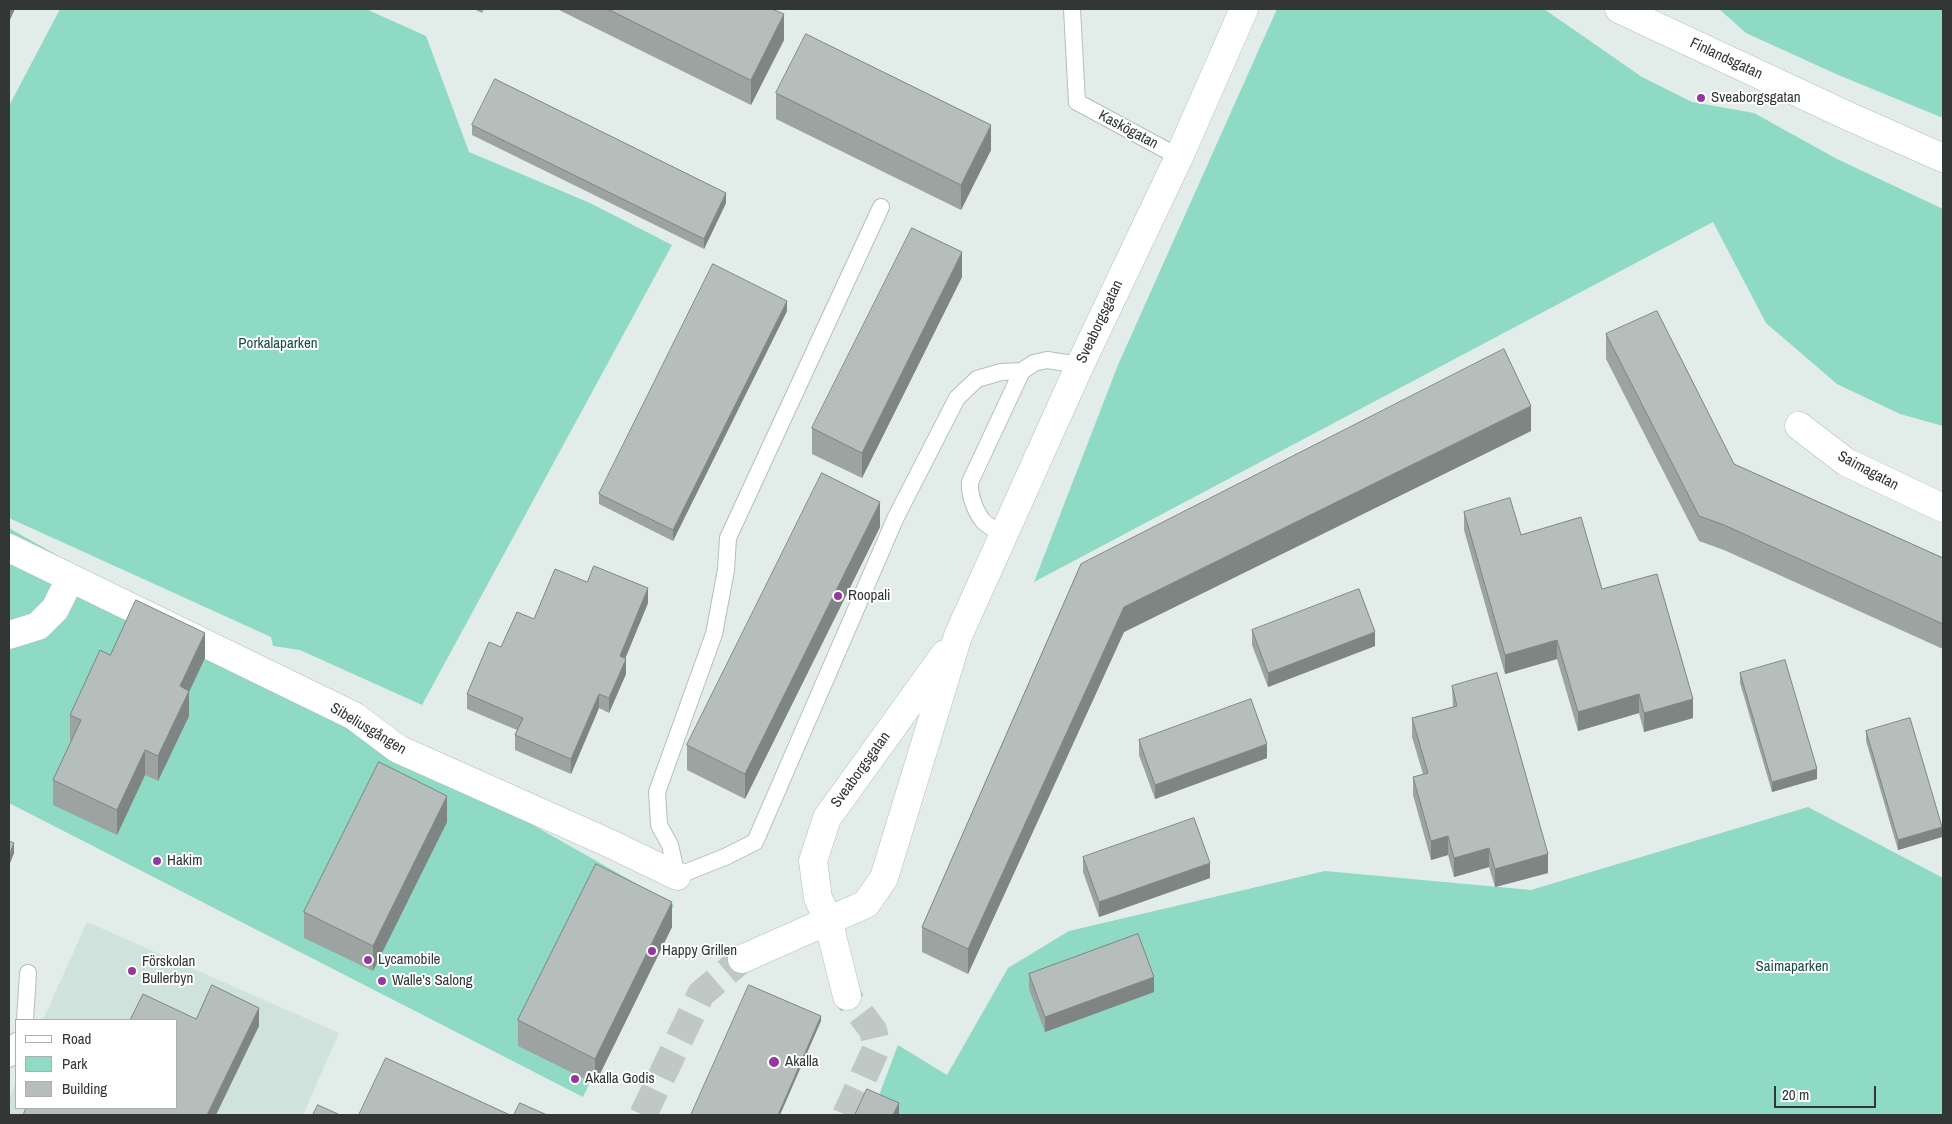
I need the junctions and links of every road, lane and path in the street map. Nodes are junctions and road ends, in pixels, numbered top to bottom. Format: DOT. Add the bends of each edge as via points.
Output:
graph roads {
  1 [pos="1072,9"];
  2 [pos="1244,9"];
  3 [pos="1619,9"];
  4 [pos="1179,157"];
  5 [pos="1943,158"];
  6 [pos="882,207"];
  7 [pos="1080,365"];
  8 [pos="1022,370"];
  9 [pos="1799,426"];
  10 [pos="1943,508"];
  11 [pos="1003,535"];
  12 [pos="9,548"];
  13 [pos="70,579"];
  14 [pos="9,635"];
  15 [pos="958,636"];
  16 [pos="677,876"];
  17 [pos="828,920"];
  18 [pos="742,959"];
  19 [pos="28,973"];
  20 [pos="847,996"];
  21 [pos="25,1019"];
  22 [pos="15,1044"];
  23 [pos="9,1059"];
  1 -- 4 [label="lane, Kaskögatan" via="1077,102"];
  2 -- 4 [label="street, Sveaborgsgatan"];
  3 -- 5 [label="street, Finlandsgatan"];
  4 -- 7 [label="street, Sveaborgsgatan"];
  6 -- 16 [label="lane" via="728,538 726,570 714,634 656,792 660,826 670,845"];
  7 -- 8 [label="lane" via="1047,360"];
  7 -- 11 [label="street, Sveaborgsgatan"];
  8 -- 11 [label="lane" via="970,482 969,491 983,521"];
  8 -- 16 [label="lane" via="976,379 957,398 896,517 755,842"];
  9 -- 10 [label="street, Saimagatan" via="1846,462"];
  11 -- 15 [label="street, Sveaborgsgatan"];
  12 -- 13 [label="street, Sibeliusgången"];
  13 -- 14 [label="street" via="55,609 38,626"];
  13 -- 16 [label="street, Sibeliusgången" via="354,716 398,749"];
  15 -- 17 [label="street, Sveaborgsgatan" via="884,878 866,904"];
  15 -- 17 [label="street, Sveaborgsgatan" via="827,818 813,861 818,898"];
  17 -- 18 [label="street, Sveaborgsgatan"];
  17 -- 20 [label="street, Sveaborgsgatan"];
  19 -- 21 [label="lane"];
  22 -- 23 [label="lane"];
}
